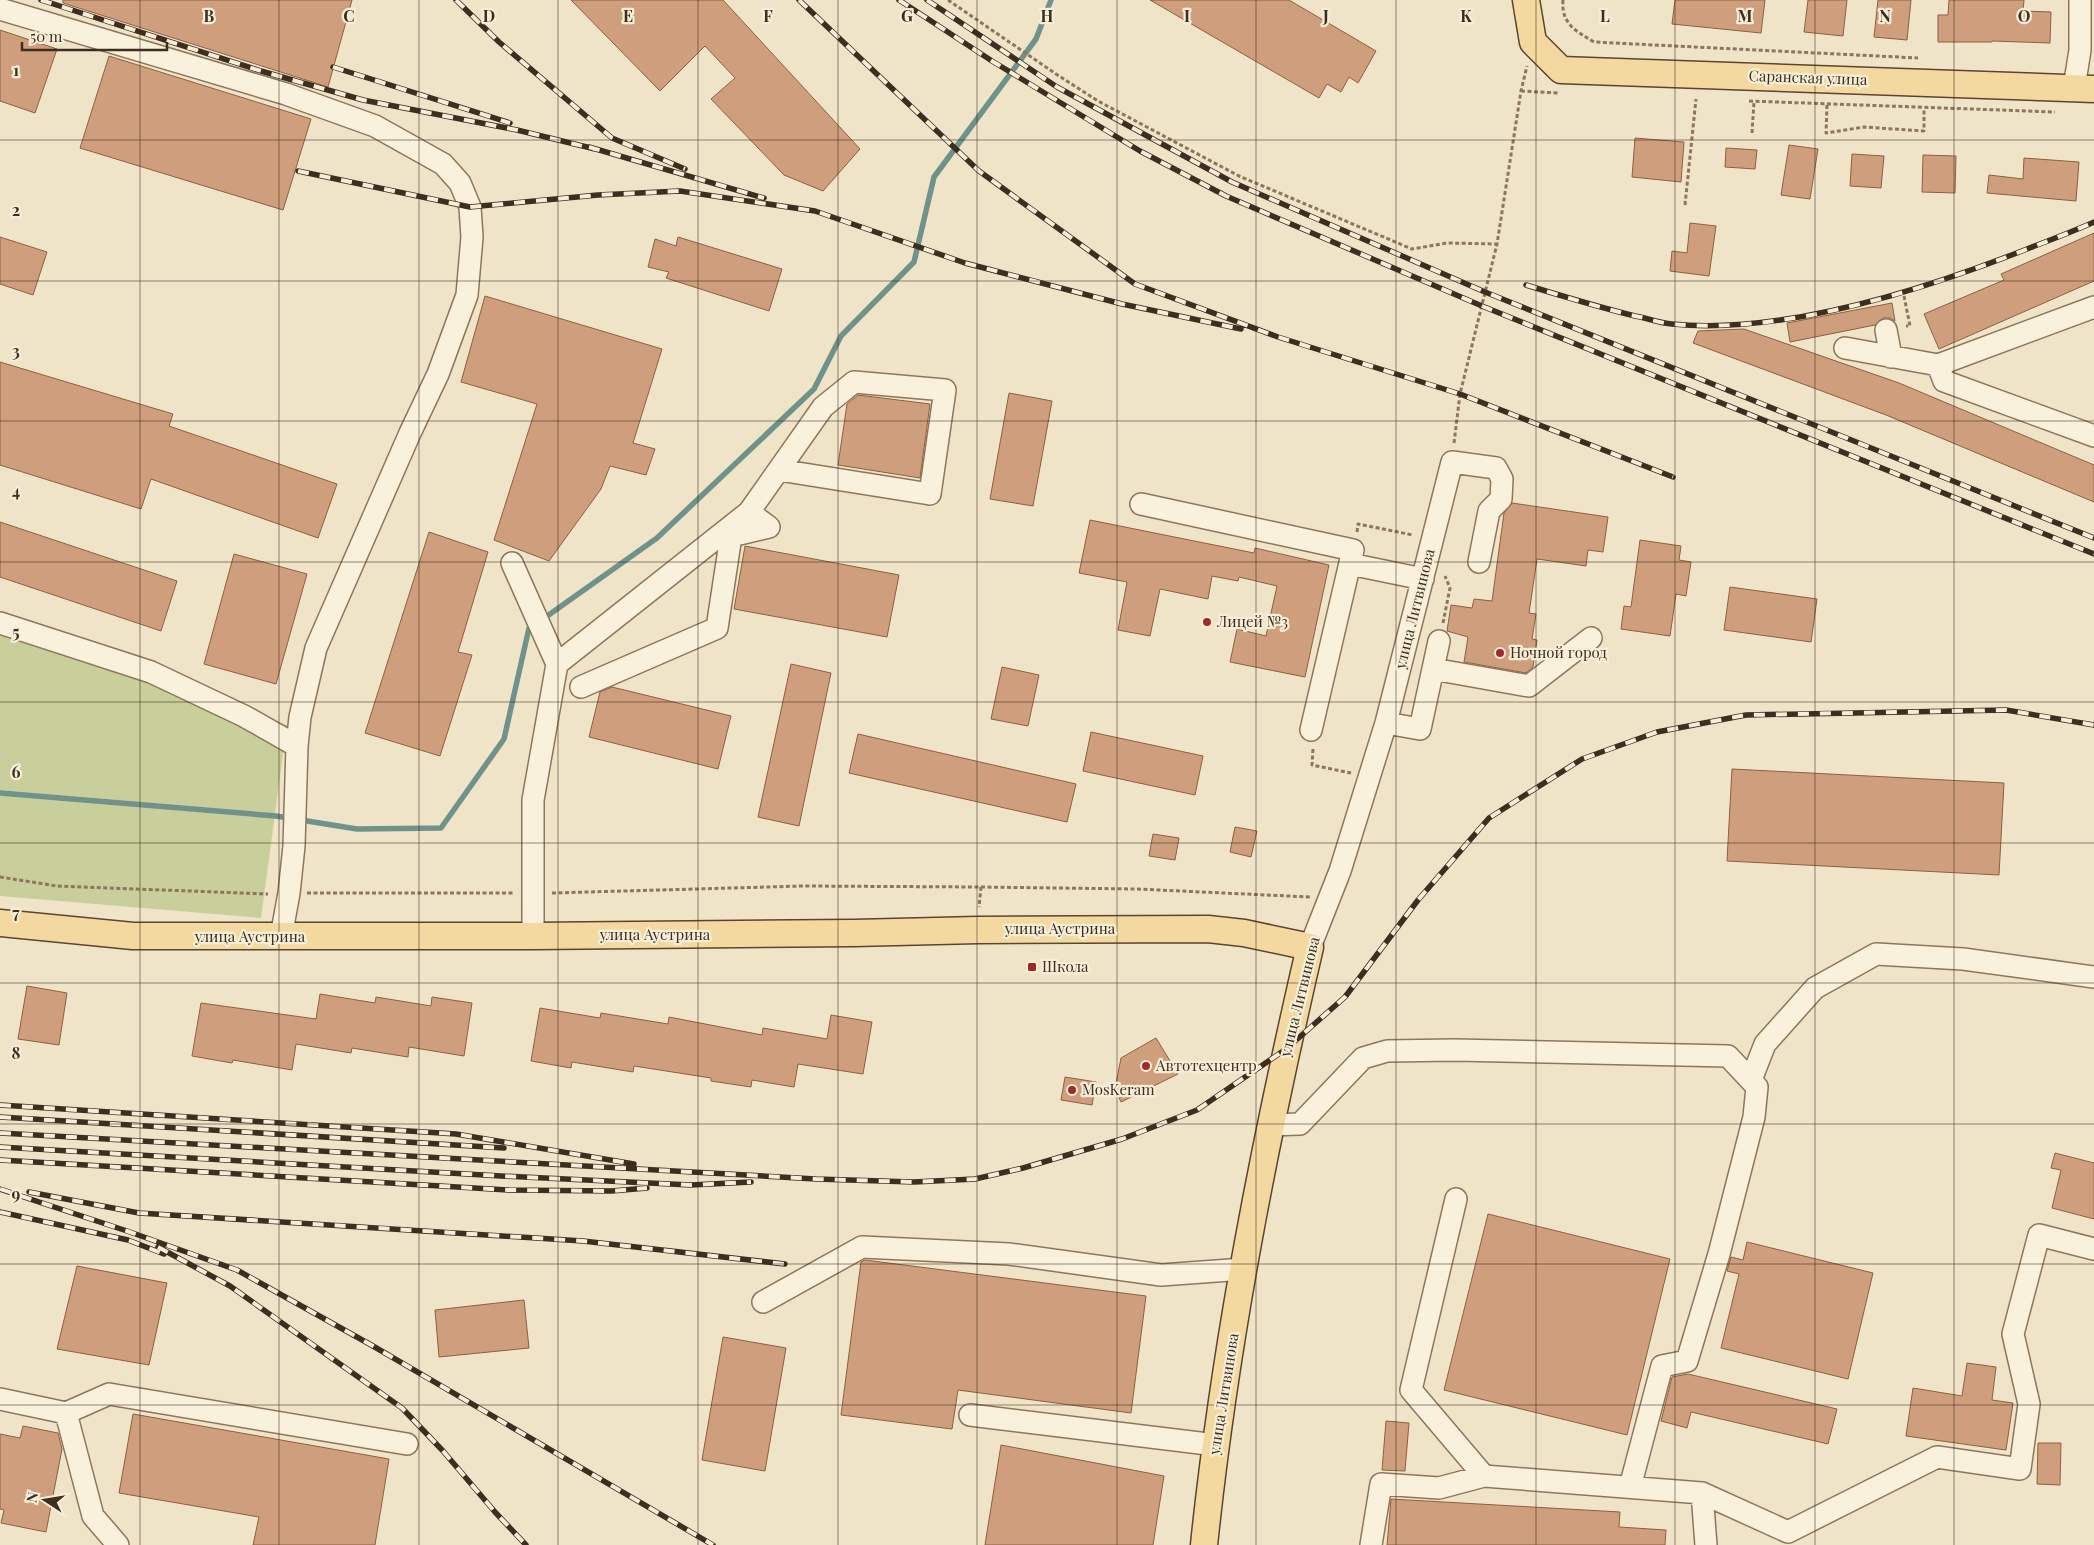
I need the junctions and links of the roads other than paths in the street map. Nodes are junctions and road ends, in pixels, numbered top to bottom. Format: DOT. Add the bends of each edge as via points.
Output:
graph roads {
  1 [pos="1526,0"];
  2 [pos="2080,0"];
  3 [pos="0,9"];
  4 [pos="2084,88"];
  5 [pos="2094,307"];
  6 [pos="1886,330"];
  7 [pos="1844,348"];
  8 [pos="1891,356"];
  9 [pos="1938,365"];
  10 [pos="2094,436"];
  11 [pos="778,470"];
  12 [pos="1141,504"];
  13 [pos="749,512"];
  14 [pos="1351,557"];
  15 [pos="1479,562"];
  16 [pos="512,563"];
  17 [pos="1423,579"];
  18 [pos="0,622"];
  19 [pos="1591,638"];
  20 [pos="1439,641"];
  21 [pos="556,664"];
  22 [pos="1433,670"];
  23 [pos="581,687"];
  24 [pos="1386,723"];
  25 [pos="1311,730"];
  26 [pos="296,746"];
  27 [pos="0,923"];
  28 [pos="533,936"];
  29 [pos="281,937"];
  30 [pos="1310,947"];
  31 [pos="2094,977"];
  32 [pos="1751,1080"];
  33 [pos="1269,1125"];
  34 [pos="1456,1199"];
  35 [pos="2094,1249"];
  36 [pos="1244,1269"];
  37 [pos="763,1302"];
  38 [pos="0,1399"];
  39 [pos="66,1413"];
  40 [pos="970,1415"];
  41 [pos="406,1444"];
  42 [pos="1216,1445"];
  43 [pos="1484,1476"];
  44 [pos="1630,1487"];
  45 [pos="1702,1493"];
  46 [pos="118,1545"];
  47 [pos="1204,1545"];
  48 [pos="1371,1545"];
  49 [pos="1706,1545"];
  1 -- 4 [label="main road, Саранская улица" via="1533,42 1561,70"];
  2 -- 4 [label="street"];
  3 -- 26 [label="street" via="286,94 375,126 443,164 460,183 470,207 472,237 467,296 438,374 316,648"];
  5 -- 9 [label="street"];
  6 -- 8 [label="street"];
  7 -- 8 [label="street"];
  8 -- 9 [label="street"];
  9 -- 10 [label="street" via="1944,381"];
  11 -- 13 [label="street" via="788,472 816,476 826,478 845,480 930,494 945,390 854,382 823,407 783,463 778,472"];
  12 -- 14 [label="street"];
  13 -- 21 [label="street"];
  13 -- 23 [label="street" via="769,527 731,536 717,628"];
  14 -- 17 [label="street"];
  14 -- 25 [label="street"];
  15 -- 17 [label="street, улица Литвинова" via="1489,510 1501,499 1502,479 1496,468 1452,462"];
  16 -- 21 [label="street"];
  17 -- 24 [label="street, улица Литвинова"];
  18 -- 26 [label="street" via="151,672 244,716"];
  19 -- 22 [label="street" via="1529,686"];
  20 -- 22 [label="street"];
  21 -- 28 [label="street" via="533,800"];
  22 -- 24 [label="street" via="1420,730"];
  24 -- 30 [label="street, улица Литвинова" via="1340,871"];
  26 -- 29 [label="street" via="294,846"];
  27 -- 29 [label="main road, улица Аустрина" via="133,936"];
  28 -- 29 [label="main road, улица Аустрина"];
  28 -- 30 [label="main road, улица Аустрина" via="1208,929"];
  30 -- 33 [label="main road, улица Литвинова"];
  31 -- 32 [label="street" via="1963,959 1876,954 1815,988 1765,1044"];
  32 -- 33 [label="street" via="1728,1056 1386,1051 1363,1058 1300,1124"];
  32 -- 44 [label="street" via="1757,1086 1754,1116 1712,1280 1687,1361 1662,1366"];
  33 -- 36 [label="main road, улица Литвинова"];
  34 -- 43 [label="street" via="1411,1390"];
  35 -- 45 [label="street" via="2038,1235 2014,1334 2030,1404 2020,1470 1937,1458 1788,1532"];
  36 -- 37 [label="street" via="1161,1275 1009,1254 862,1247"];
  36 -- 42 [label="main road, улица Литвинова"];
  38 -- 39 [label="street"];
  39 -- 41 [label="street" via="108,1394"];
  39 -- 46 [label="street" via="93,1516"];
  40 -- 42 [label="street"];
  42 -- 47 [label="main road, улица Литвинова"];
  43 -- 44 [label="street"];
  43 -- 48 [label="street" via="1439,1488 1381,1484"];
  44 -- 45 [label="street"];
  45 -- 49 [label="street"];
}
